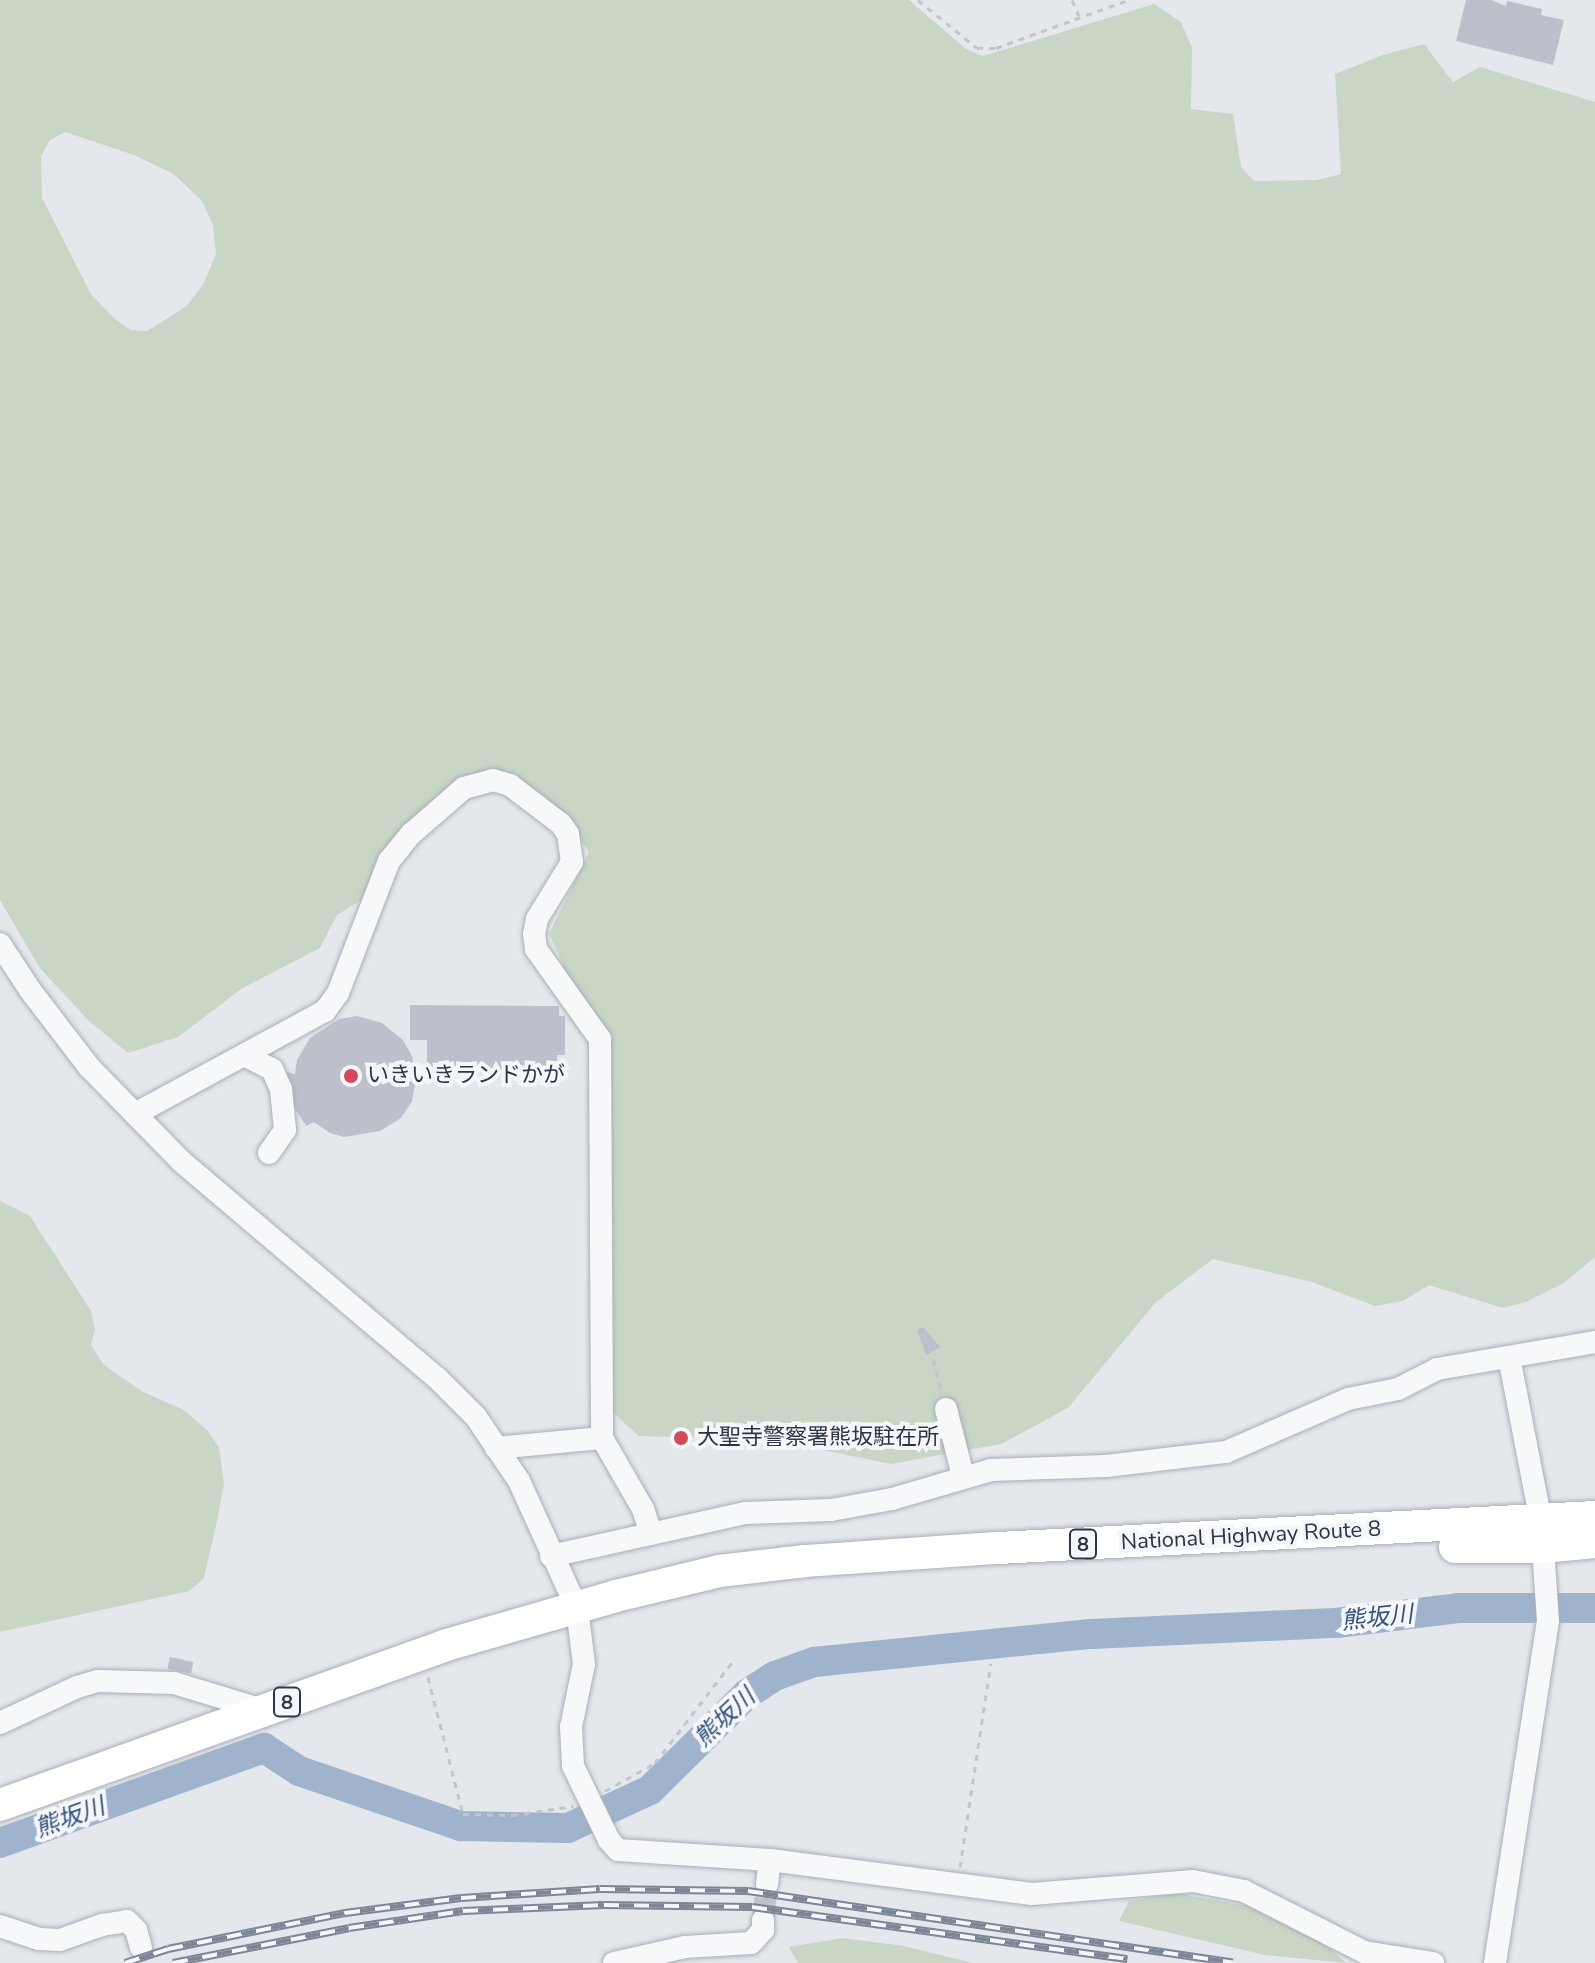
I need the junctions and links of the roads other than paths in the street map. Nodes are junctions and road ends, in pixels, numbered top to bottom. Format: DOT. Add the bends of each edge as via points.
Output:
graph roads {
  1 [pos="0,944"];
  2 [pos="246,1056"];
  3 [pos="135,1114"];
  4 [pos="269,1153"];
  5 [pos="1595,1342"];
  6 [pos="1509,1357"];
  7 [pos="946,1409"];
  8 [pos="602,1438"];
  9 [pos="496,1448"];
  10 [pos="963,1476"];
  11 [pos="1595,1517"];
  12 [pos="651,1534"];
  13 [pos="1542,1535"];
  14 [pos="1595,1542"];
  15 [pos="551,1556"];
  16 [pos="577,1608"];
  17 [pos="263,1710"];
  18 [pos="0,1723"];
  19 [pos="0,1805"];
  20 [pos="770,1860"];
  21 [pos="767,1884"];
  22 [pos="763,1920"];
  23 [pos="0,1926"];
  24 [pos="141,1947"];
  25 [pos="614,1963"];
  26 [pos="1433,1963"];
  27 [pos="1495,1963"];
  1 -- 3 [label="street" via="89,1067"];
  2 -- 3 [label="street"];
  2 -- 4 [label="street" via="272,1069 281,1089 285,1130"];
  2 -- 8 [label="street" via="325,1011 338,993 389,861 411,834 464,788 493,780 510,785 561,824 572,862 537,919 534,934 536,949 600,1039"];
  3 -- 9 [label="street" via="182,1162 437,1378 476,1417"];
  5 -- 6 [label="street"];
  6 -- 10 [label="street" via="1437,1369 1398,1389 1348,1399 1226,1452"];
  6 -- 13 [label="street"];
  7 -- 10 [label="street"];
  8 -- 9 [label="street"];
  8 -- 12 [label="street" via="643,1509"];
  9 -- 15 [label="street" via="519,1481"];
  10 -- 12 [label="street" via="892,1499 831,1510 745,1513"];
  11 -- 13 [label="highway, National Highway Route 8 / 8"];
  12 -- 15 [label="street"];
  13 -- 14 [label="highway, National Highway Route 8 / 8"];
  13 -- 16 [label="highway, National Highway Route 8 / 8" via="998,1548 805,1561 719,1571"];
  13 -- 27 [label="street" via="1548,1621"];
  15 -- 16 [label="street"];
  16 -- 17 [label="highway, National Highway Route 8 / 8" via="443,1646"];
  16 -- 20 [label="street" via="584,1664 570,1746 573,1766 609,1840 627,1852"];
  17 -- 18 [label="street" via="174,1683 98,1681"];
  17 -- 19 [label="highway, National Highway Route 8 / 8"];
  20 -- 21 [label="street"];
  20 -- 26 [label="street" via="1032,1894 1193,1881 1244,1891 1364,1952"];
  22 -- 25 [label="street" via="763,1930 751,1943 685,1947"];
  23 -- 24 [label="street" via="60,1940 127,1921"];
}
